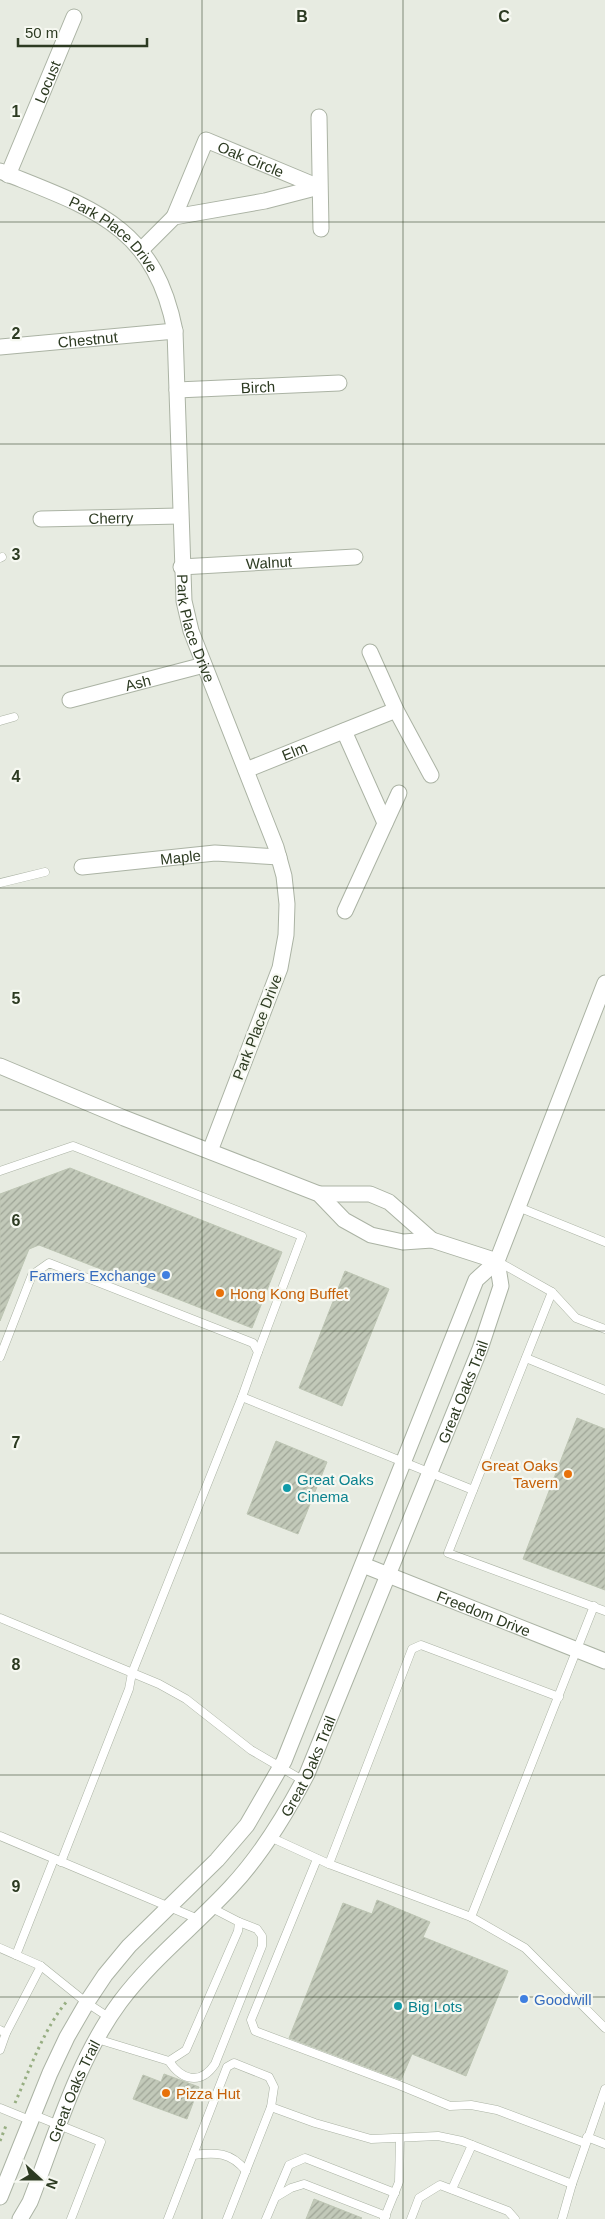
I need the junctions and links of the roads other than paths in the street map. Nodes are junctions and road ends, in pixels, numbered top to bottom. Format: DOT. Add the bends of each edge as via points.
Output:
graph roads {
  1 [pos="74,17"];
  2 [pos="319,117"];
  3 [pos="4,173"];
  4 [pos="319,187"];
  5 [pos="174,217"];
  6 [pos="321,228"];
  7 [pos="141,250"];
  8 [pos="175,331"];
  9 [pos="0,347"];
  10 [pos="339,384"];
  11 [pos="177,390"];
  12 [pos="180,516"];
  13 [pos="41,519"];
  14 [pos="354,557"];
  15 [pos="182,567"];
  16 [pos="370,652"];
  17 [pos="204,665"];
  18 [pos="70,700"];
  19 [pos="396,710"];
  20 [pos="14,717"];
  21 [pos="0,721"];
  22 [pos="344,731"];
  23 [pos="246,770"];
  24 [pos="430,775"];
  25 [pos="399,793"];
  26 [pos="385,824"];
  27 [pos="279,857"];
  28 [pos="82,868"];
  29 [pos="45,872"];
  30 [pos="0,883"];
  31 [pos="345,911"];
  32 [pos="605,983"];
  33 [pos="0,1066"];
  34 [pos="210,1151"];
  35 [pos="0,1171"];
  36 [pos="319,1194"];
  37 [pos="518,1207"];
  38 [pos="432,1240"];
  39 [pos="605,1242"];
  40 [pos="497,1261"];
  41 [pos="552,1292"];
  42 [pos="605,1329"];
  43 [pos="258,1352"];
  44 [pos="0,1357"];
  45 [pos="526,1358"];
  46 [pos="605,1390"];
  47 [pos="242,1397"];
  48 [pos="403,1462"];
  49 [pos="430,1473"];
  50 [pos="473,1490"];
  51 [pos="363,1565"];
  52 [pos="388,1575"];
  53 [pos="594,1606"];
  54 [pos="605,1610"];
  55 [pos="0,1618"];
  56 [pos="577,1650"];
  57 [pos="605,1661"];
  58 [pos="132,1673"];
  59 [pos="559,1697"];
  60 [pos="280,1768"];
  61 [pos="304,1781"];
  62 [pos="0,1836"];
  63 [pos="270,1837"];
  64 [pos="317,1859"];
  65 [pos="58,1860"];
  66 [pos="329,1864"];
  67 [pos="210,1907"];
  68 [pos="169,1908"];
  69 [pos="471,1917"];
  70 [pos="198,1919"];
  71 [pos="239,1922"];
  72 [pos="0,1948"];
  73 [pos="16,1955"];
  74 [pos="41,1966"];
  75 [pos="87,2003"];
  76 [pos="110,2018"];
  77 [pos="605,2028"];
  78 [pos="3,2032"];
  79 [pos="97,2039"];
  80 [pos="0,2050"];
  81 [pos="169,2062"];
  82 [pos="605,2089"];
  83 [pos="602,2105"];
  84 [pos="272,2107"];
  85 [pos="0,2108"];
  86 [pos="33,2118"];
  87 [pos="59,2126"];
  88 [pos="400,2138"];
  89 [pos="586,2140"];
  90 [pos="605,2144"];
  91 [pos="472,2145"];
  92 [pos="193,2155"];
  93 [pos="246,2171"];
  94 [pos="572,2184"];
  95 [pos="452,2189"];
  96 [pos="395,2194"];
  97 [pos="276,2197"];
  98 [pos="0,2198"];
  99 [pos="385,2217"];
  100 [pos="20,2219"];
  101 [pos="71,2219"];
  102 [pos="168,2219"];
  103 [pos="227,2219"];
  104 [pos="266,2219"];
  105 [pos="411,2219"];
  106 [pos="515,2219"];
  107 [pos="562,2219"];
  1 -- 3 [label="street, Locust"];
  2 -- 4 [label="street"];
  3 -- 7 [label="street, Park Place Drive" via="93,210 116,225"];
  4 -- 5 [label="street, Oak Circle" via="264,201"];
  4 -- 5 [label="street, Oak Circle" via="206,140"];
  4 -- 6 [label="street"];
  5 -- 7 [label="street, Oak Circle"];
  7 -- 8 [label="street, Park Place Drive" via="161,281"];
  8 -- 9 [label="street, Chestnut"];
  8 -- 11 [label="street, Park Place Drive"];
  10 -- 11 [label="street, Birch"];
  11 -- 12 [label="street, Park Place Drive"];
  12 -- 13 [label="street, Cherry"];
  12 -- 15 [label="street, Park Place Drive"];
  14 -- 15 [label="street, Walnut"];
  15 -- 17 [label="street, Park Place Drive" via="184,601"];
  16 -- 19 [label="street"];
  17 -- 18 [label="street, Ash"];
  17 -- 23 [label="street, Park Place Drive"];
  19 -- 22 [label="street, Elm"];
  19 -- 24 [label="street"];
  20 -- 21 [label="lane"];
  22 -- 23 [label="street, Elm"];
  22 -- 26 [label="street"];
  23 -- 27 [label="street, Park Place Drive"];
  25 -- 26 [label="street"];
  26 -- 31 [label="street"];
  27 -- 28 [label="street, Maple" via="215,853"];
  27 -- 34 [label="street, Park Place Drive" via="287,904 280,968"];
  29 -- 30 [label="lane"];
  32 -- 37 [label="street, Great Oaks Trail"];
  33 -- 34 [label="street"];
  34 -- 36 [label="street"];
  35 -- 43 [label="lane" via="74,1146 302,1236"];
  36 -- 38 [label="street" via="344,1220 371,1235 403,1242"];
  36 -- 38 [label="street" via="370,1194 389,1202"];
  37 -- 39 [label="lane"];
  37 -- 40 [label="street, Great Oaks Trail"];
  38 -- 40 [label="street"];
  40 -- 41 [label="lane"];
  40 -- 48 [label="street, Great Oaks Trail" via="476,1280"];
  40 -- 49 [label="street, Great Oaks Trail" via="502,1286"];
  41 -- 42 [label="lane" via="576,1318"];
  41 -- 45 [label="lane"];
  43 -- 44 [label="lane" via="253,1343 49,1263 32,1275"];
  43 -- 47 [label="lane"];
  45 -- 46 [label="lane"];
  45 -- 50 [label="lane"];
  47 -- 48 [label="lane"];
  47 -- 58 [label="lane"];
  48 -- 49 [label="lane"];
  48 -- 51 [label="street, Great Oaks Trail"];
  49 -- 50 [label="lane"];
  49 -- 52 [label="street, Great Oaks Trail"];
  50 -- 53 [label="lane" via="448,1553"];
  51 -- 52 [label="street, Freedom Drive"];
  51 -- 60 [label="street, Great Oaks Trail"];
  52 -- 56 [label="street, Freedom Drive"];
  52 -- 61 [label="street, Great Oaks Trail"];
  53 -- 54 [label="lane"];
  53 -- 56 [label="lane"];
  55 -- 58 [label="lane"];
  56 -- 57 [label="street, Freedom Drive"];
  56 -- 59 [label="lane"];
  58 -- 60 [label="lane" via="186,1699 251,1750"];
  58 -- 65 [label="lane" via="129,1689"];
  59 -- 66 [label="lane" via="421,1645 412,1649"];
  59 -- 69 [label="lane"];
  60 -- 61 [label="lane"];
  60 -- 68 [label="street, Great Oaks Trail" via="247,1825"];
  61 -- 63 [label="street, Great Oaks Trail"];
  62 -- 65 [label="lane"];
  63 -- 64 [label="lane"];
  63 -- 67 [label="street, Great Oaks Trail" via="231,1888"];
  64 -- 66 [label="lane"];
  64 -- 89 [label="lane" via="251,2020 255,2032 450,2106 471,2105 497,2110"];
  65 -- 68 [label="lane"];
  65 -- 73 [label="lane"];
  66 -- 69 [label="lane"];
  67 -- 70 [label="street, Great Oaks Trail"];
  67 -- 71 [label="lane"];
  68 -- 70 [label="lane"];
  68 -- 75 [label="street, Great Oaks Trail" via="129,1946"];
  69 -- 77 [label="lane" via="525,1948"];
  70 -- 76 [label="street, Great Oaks Trail" via="142,1975"];
  71 -- 81 [label="lane" via="238,1931 186,2050"];
  71 -- 81 [label="lane" via="256,1929 262,1936 262,1946 215,2064 201,2077 190,2078 176,2072"];
  72 -- 73 [label="lane"];
  73 -- 74 [label="lane"];
  74 -- 75 [label="lane"];
  74 -- 78 [label="lane"];
  75 -- 76 [label="lane"];
  75 -- 86 [label="street, Great Oaks Trail" via="50,2073"];
  76 -- 79 [label="street, Great Oaks Trail"];
  78 -- 80 [label="lane"];
  79 -- 81 [label="lane"];
  79 -- 87 [label="street, Great Oaks Trail"];
  82 -- 83 [label="lane"];
  83 -- 89 [label="lane"];
  84 -- 88 [label="lane" via="371,2139"];
  84 -- 92 [label="lane" via="274,2087 269,2077 234,2063 227,2067"];
  84 -- 93 [label="lane"];
  85 -- 86 [label="lane"];
  86 -- 87 [label="lane"];
  86 -- 98 [label="street, Great Oaks Trail"];
  87 -- 100 [label="street, Great Oaks Trail" via="30,2202"];
  87 -- 101 [label="lane" via="101,2142"];
  88 -- 91 [label="lane" via="438,2136"];
  88 -- 96 [label="lane" via="399,2182"];
  89 -- 90 [label="lane"];
  89 -- 94 [label="lane"];
  91 -- 94 [label="lane"];
  91 -- 95 [label="lane"];
  92 -- 93 [label="lane" via="213,2152 237,2160"];
  92 -- 102 [label="lane"];
  93 -- 103 [label="lane"];
  94 -- 107 [label="lane"];
  95 -- 105 [label="lane" via="440,2185 419,2198"];
  95 -- 106 [label="lane" via="508,2210"];
  96 -- 97 [label="lane" via="305,2158 289,2165"];
  96 -- 99 [label="lane"];
  97 -- 99 [label="lane" via="304,2184"];
  97 -- 104 [label="lane"];
}
